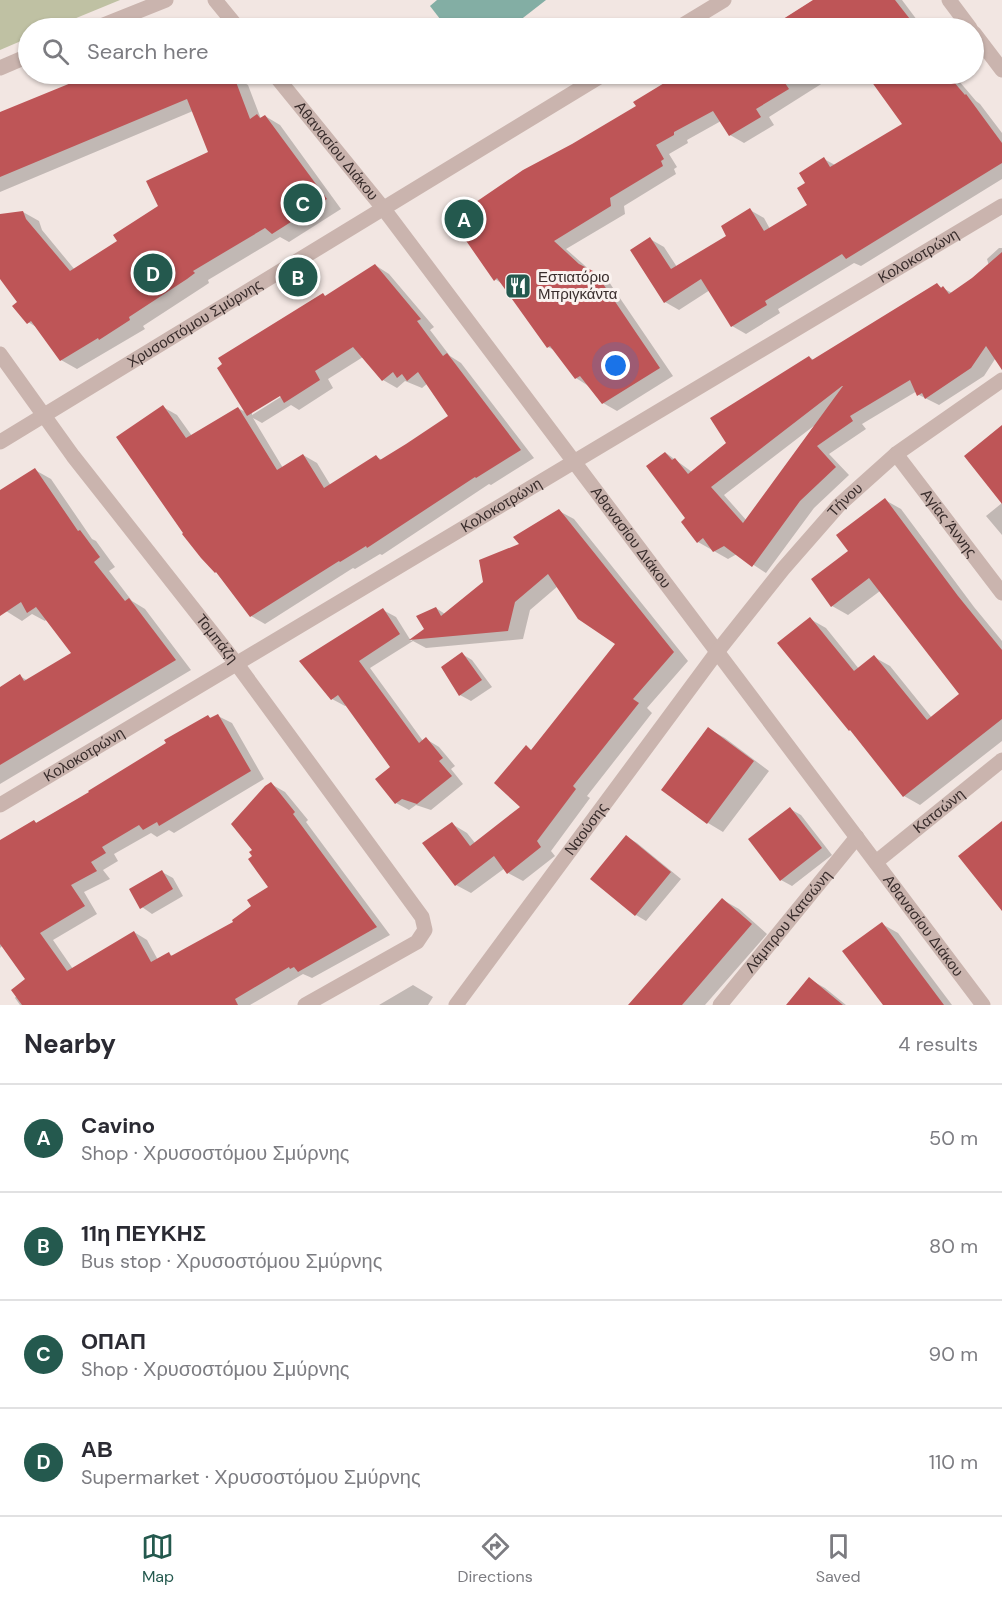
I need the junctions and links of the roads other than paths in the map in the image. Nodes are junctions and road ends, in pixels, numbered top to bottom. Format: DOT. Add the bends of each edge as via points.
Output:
graph roads {
  1 [pos="166,0"];
  2 [pos="215,0"];
  3 [pos="724,0"];
  4 [pos="949,0"];
  5 [pos="121,18"];
  6 [pos="230,18"];
  7 [pos="694,18"];
  8 [pos="962,18"];
  9 [pos="984,46"];
  10 [pos="18,60"];
  11 [pos="0,68"];
  12 [pos="1002,70"];
  13 [pos="282,84"];
  14 [pos="588,84"];
  15 [pos="1002,206"];
  16 [pos="383,208"];
  17 [pos="0,354"];
  18 [pos="1002,380"];
  19 [pos="44,415"];
  20 [pos="0,442"];
  21 [pos="896,454"];
  22 [pos="574,462"];
  23 [pos="1002,593"];
  24 [pos="717,652"];
  25 [pos="236,663"];
  26 [pos="1002,760"];
  27 [pos="0,805"];
  28 [pos="857,837"];
  29 [pos="876,862"];
  30 [pos="305,1005"];
  31 [pos="456,1005"];
  32 [pos="720,1005"];
  33 [pos="983,1005"];
  1 -- 5 [label="street"];
  2 -- 6 [label="street"];
  3 -- 7 [label="street"];
  4 -- 8 [label="street"];
  9 -- 12 [label="street"];
  10 -- 11 [label="street"];
  13 -- 16 [label="street, Αθανασίου Διάκου"];
  14 -- 16 [label="street, Χρυσοστόμου Σμύρνης"];
  15 -- 22 [label="street, Κολοκοτρώνη"];
  16 -- 19 [label="street, Χρυσοστόμου Σμύρνης"];
  16 -- 22 [label="street, Αθανασίου Διάκου"];
  17 -- 19 [label="street, Τομπάζη"];
  18 -- 21 [label="street, Τήνου"];
  19 -- 20 [label="street, Χρυσοστόμου Σμύρνης"];
  19 -- 25 [label="street, Τομπάζη"];
  21 -- 23 [label="street, Αγίας Άννης"];
  21 -- 24 [label="street, Τήνου" via="839,505"];
  22 -- 24 [label="street, Αθανασίου Διάκου"];
  22 -- 25 [label="street, Κολοκοτρώνη"];
  24 -- 28 [label="street, Αθανασίου Διάκου"];
  24 -- 31 [label="street, Ναούσης"];
  25 -- 27 [label="street, Κολοκοτρώνη"];
  25 -- 30 [label="street, Τομπάζη" via="422,918 425,930 417,942"];
  26 -- 29 [label="street, Κατσώνη"];
  28 -- 29 [label="street, Αθανασίου Διάκου"];
  28 -- 32 [label="street, Λάμπρου Κατσώνη"];
  29 -- 33 [label="street, Αθανασίου Διάκου"];
}
